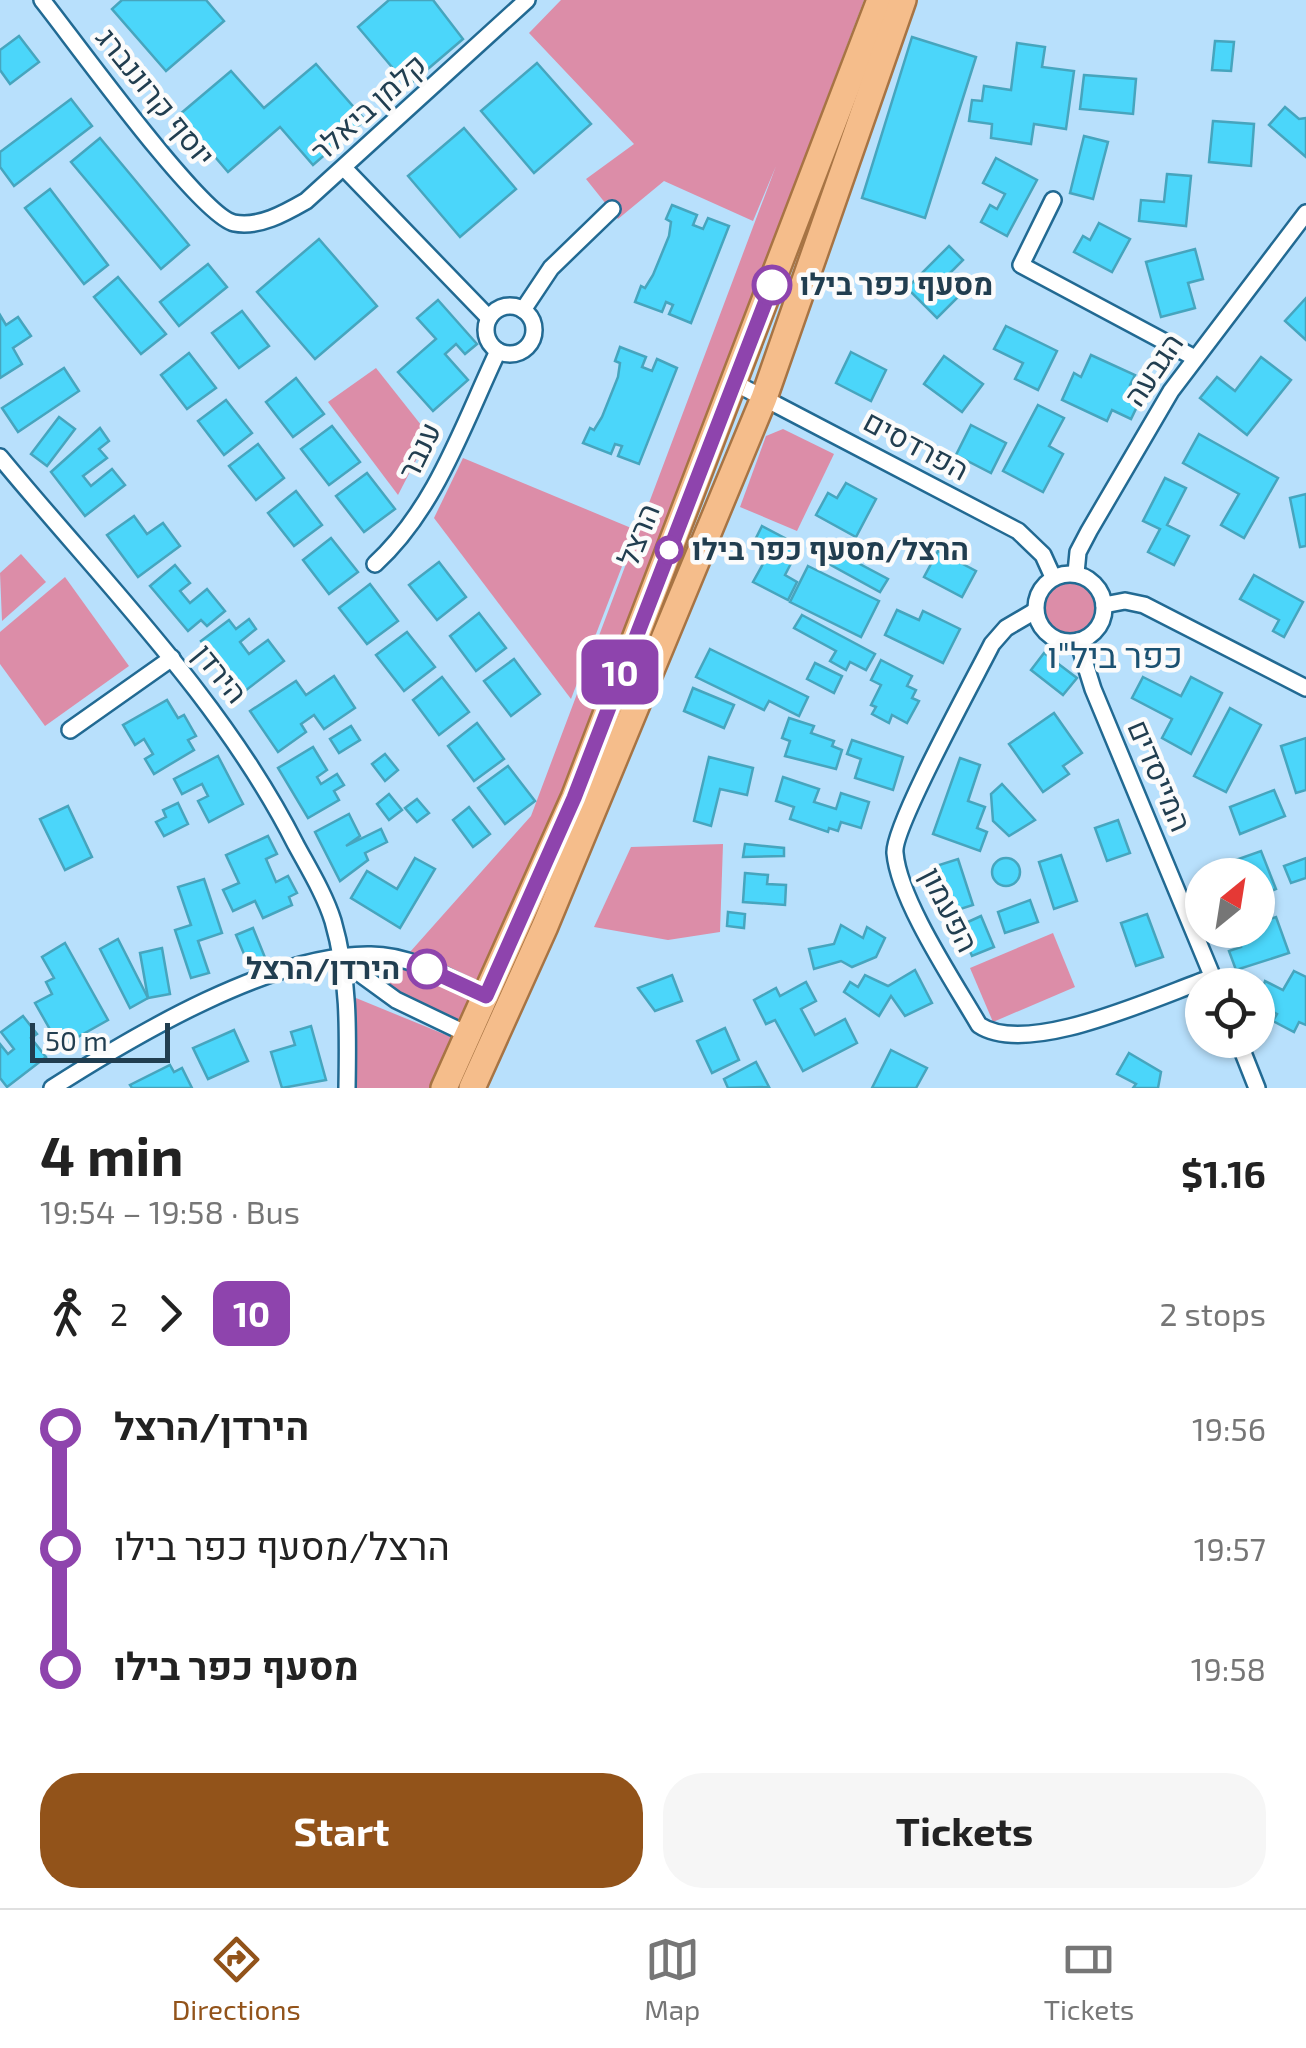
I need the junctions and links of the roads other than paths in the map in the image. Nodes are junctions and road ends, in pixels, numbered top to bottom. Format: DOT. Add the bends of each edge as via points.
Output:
graph roads {
  1 [pos="42,0"];
  2 [pos="527,0"];
  3 [pos="880,0"];
  4 [pos="903,0"];
  5 [pos="344,168"];
  6 [pos="1054,200"];
  7 [pos="612,209"];
  8 [pos="1306,213"];
  9 [pos="230,223"];
  10 [pos="523,310"];
  11 [pos="488,318"];
  12 [pos="498,351"];
  13 [pos="1195,358"];
  14 [pos="735,383"];
  15 [pos="764,398"];
  16 [pos="0,458"];
  17 [pos="375,564"];
  18 [pos="1076,574"];
  19 [pos="1053,577"];
  20 [pos="1104,605"];
  21 [pos="1035,611"];
  22 [pos="1078,641"];
  23 [pos="172,658"];
  24 [pos="1306,688"];
  25 [pos="70,730"];
  26 [pos="341,960"];
  27 [pos="1209,968"];
  28 [pos="1185,990"];
  29 [pos="486,996"];
  30 [pos="469,1035"];
  31 [pos="1245,1058"];
  32 [pos="52,1088"];
  33 [pos="347,1088"];
  34 [pos="444,1088"];
  35 [pos="472,1088"];
  36 [pos="1257,1088"];
  1 -- 9 [label="street, יוסף קרוננברג" via="197,195"];
  2 -- 5 [label="street, קלמן ביאלר"];
  3 -- 14 [label="main road, הרצל"];
  4 -- 15 [label="main road, הרצל"];
  5 -- 9 [label="street, קלמן ביאלר" via="280,216"];
  5 -- 11 [label="street"];
  6 -- 13 [label="street" via="1021,265"];
  7 -- 10 [label="street" via="551,268"];
  8 -- 13 [label="street, הגבעה"];
  10 -- 11 [label="street" via="500,308"];
  10 -- 12 [label="street" via="534,330 528,345 516,353"];
  11 -- 12 [label="street" via="486,333"];
  12 -- 17 [label="street, ענבר" via="429,498 411,528"];
  13 -- 18 [label="street, הגבעה" via="1088,530"];
  14 -- 15 [label="street, הפרדסים"];
  14 -- 29 [label="main road, הרצל" via="574,798"];
  15 -- 19 [label="street, הפרדסים" via="1018,531 1043,555"];
  15 -- 35 [label="main road, הרצל"];
  16 -- 23 [label="street, הירדן"];
  18 -- 19 [label="street"];
  18 -- 20 [label="street" via="1095,584"];
  19 -- 21 [label="street" via="1037,595"];
  20 -- 22 [label="street" via="1098,628"];
  20 -- 24 [label="street" via="1144,605"];
  21 -- 22 [label="street" via="1056,639"];
  21 -- 28 [label="street, הפעמון" via="992,644 910,808 894,848 904,888 979,1025 995,1036 1045,1034"];
  22 -- 27 [label="street, המייסדים"];
  23 -- 25 [label="street"];
  23 -- 26 [label="street, הירדן" via="227,727 278,809 332,919"];
  26 -- 29 [label="street" via="400,959"];
  26 -- 30 [label="street" via="396,1000"];
  26 -- 32 [label="street" via="292,967 236,989 159,1024"];
  26 -- 33 [label="street, הירדן"];
  29 -- 30 [label="main road, הרצל"];
  30 -- 34 [label="main road, הרצל"];
  31 -- 36 [label="street"];
}
